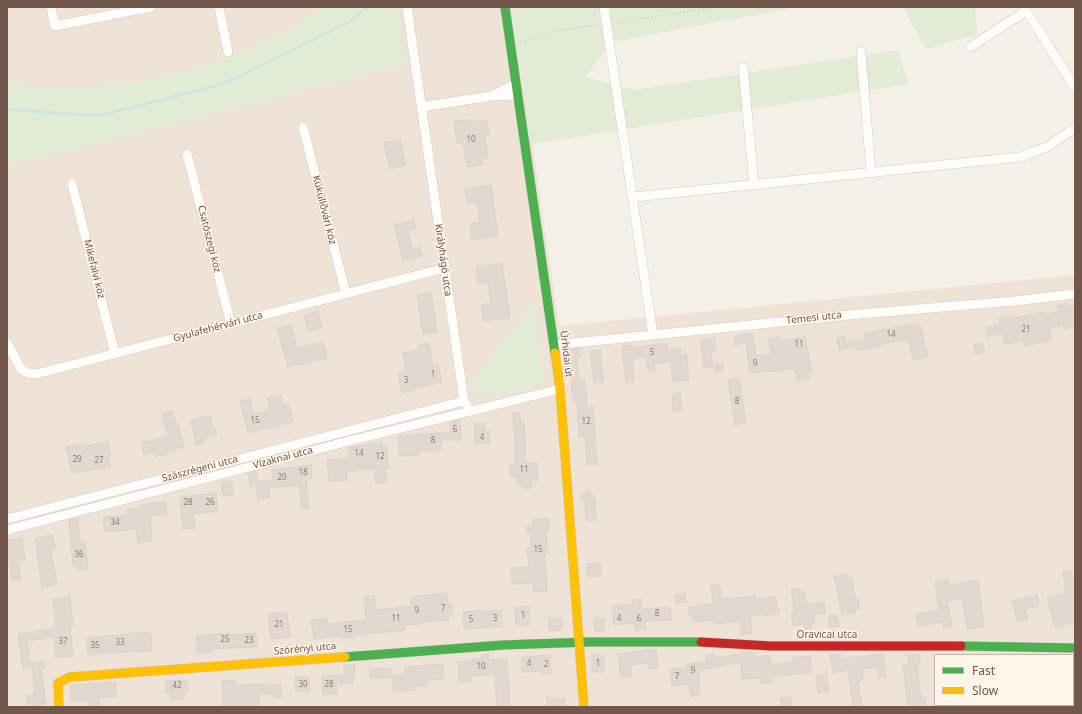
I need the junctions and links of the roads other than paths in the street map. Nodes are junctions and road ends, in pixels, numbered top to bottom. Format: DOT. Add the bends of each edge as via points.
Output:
graph roads {
  1 [pos="51,7"];
  2 [pos="151,7"];
  3 [pos="219,7"];
  4 [pos="407,7"];
  5 [pos="506,7"];
  6 [pos="604,7"];
  7 [pos="1025,9"];
  8 [pos="970,47"];
  9 [pos="228,52"];
  10 [pos="861,52"];
  11 [pos="743,67"];
  12 [pos="516,84"];
  13 [pos="1075,88"];
  14 [pos="518,95"];
  15 [pos="492,96"];
  16 [pos="421,107"];
  17 [pos="303,126"];
  18 [pos="1075,128"];
  19 [pos="187,154"];
  20 [pos="871,172"];
  21 [pos="72,184"];
  22 [pos="754,184"];
  23 [pos="634,197"];
  24 [pos="445,268"];
  25 [pos="346,294"];
  26 [pos="1075,294"];
  27 [pos="230,324"];
  28 [pos="653,335"];
  29 [pos="7,343"];
  30 [pos="554,345"];
  31 [pos="116,354"];
  32 [pos="560,389"];
  33 [pos="464,401"];
  34 [pos="472,411"];
  35 [pos="7,519"];
  36 [pos="7,530"];
  37 [pos="579,642"];
  38 [pos="1075,648"];
  39 [pos="59,707"];
  40 [pos="584,707"];
  1 -- 2 [label="street" via="55,26"];
  3 -- 9 [label="street"];
  4 -- 16 [label="street, Királyhágó utca"];
  5 -- 12 [label="street, Úrhidai út"];
  6 -- 23 [label="street"];
  7 -- 8 [label="street"];
  7 -- 13 [label="street"];
  10 -- 20 [label="street"];
  11 -- 22 [label="street"];
  12 -- 14 [label="street, Úrhidai út"];
  12 -- 15 [label="street"];
  14 -- 15 [label="street"];
  14 -- 30 [label="street, Úrhidai út"];
  15 -- 16 [label="street"];
  16 -- 24 [label="street, Királyhágó utca"];
  17 -- 25 [label="street, Küküllővári köz"];
  18 -- 20 [label="street" via="1047,147 1020,157"];
  19 -- 27 [label="street, Csatószegi köz"];
  20 -- 22 [label="street"];
  21 -- 31 [label="street, Mikefalvi köz"];
  22 -- 23 [label="street"];
  23 -- 28 [label="street"];
  24 -- 25 [label="street, Gyulafehérvári utca"];
  24 -- 33 [label="street, Királyhágó utca"];
  25 -- 27 [label="street, Gyulafehérvári utca"];
  26 -- 28 [label="street, Temesi utca"];
  27 -- 31 [label="street, Gyulafehérvári utca"];
  28 -- 30 [label="street, Temesi utca"];
  29 -- 31 [label="street, Gyulafehérvári utca" via="21,369 28,374"];
  30 -- 32 [label="street, Úrhidai út"];
  32 -- 34 [label="street, Vízaknai utca"];
  32 -- 37 [label="street, Úrhidai út"];
  33 -- 34 [label="street"];
  33 -- 35 [label="street, Szászrégeni utca"];
  34 -- 36 [label="street, Vízaknai utca"];
  37 -- 38 [label="street, Oravicai utca"];
  37 -- 39 [label="street, Szörényi utca" via="503,645 70,677 58,683"];
  37 -- 40 [label="street, Úrhidai út"];
}
